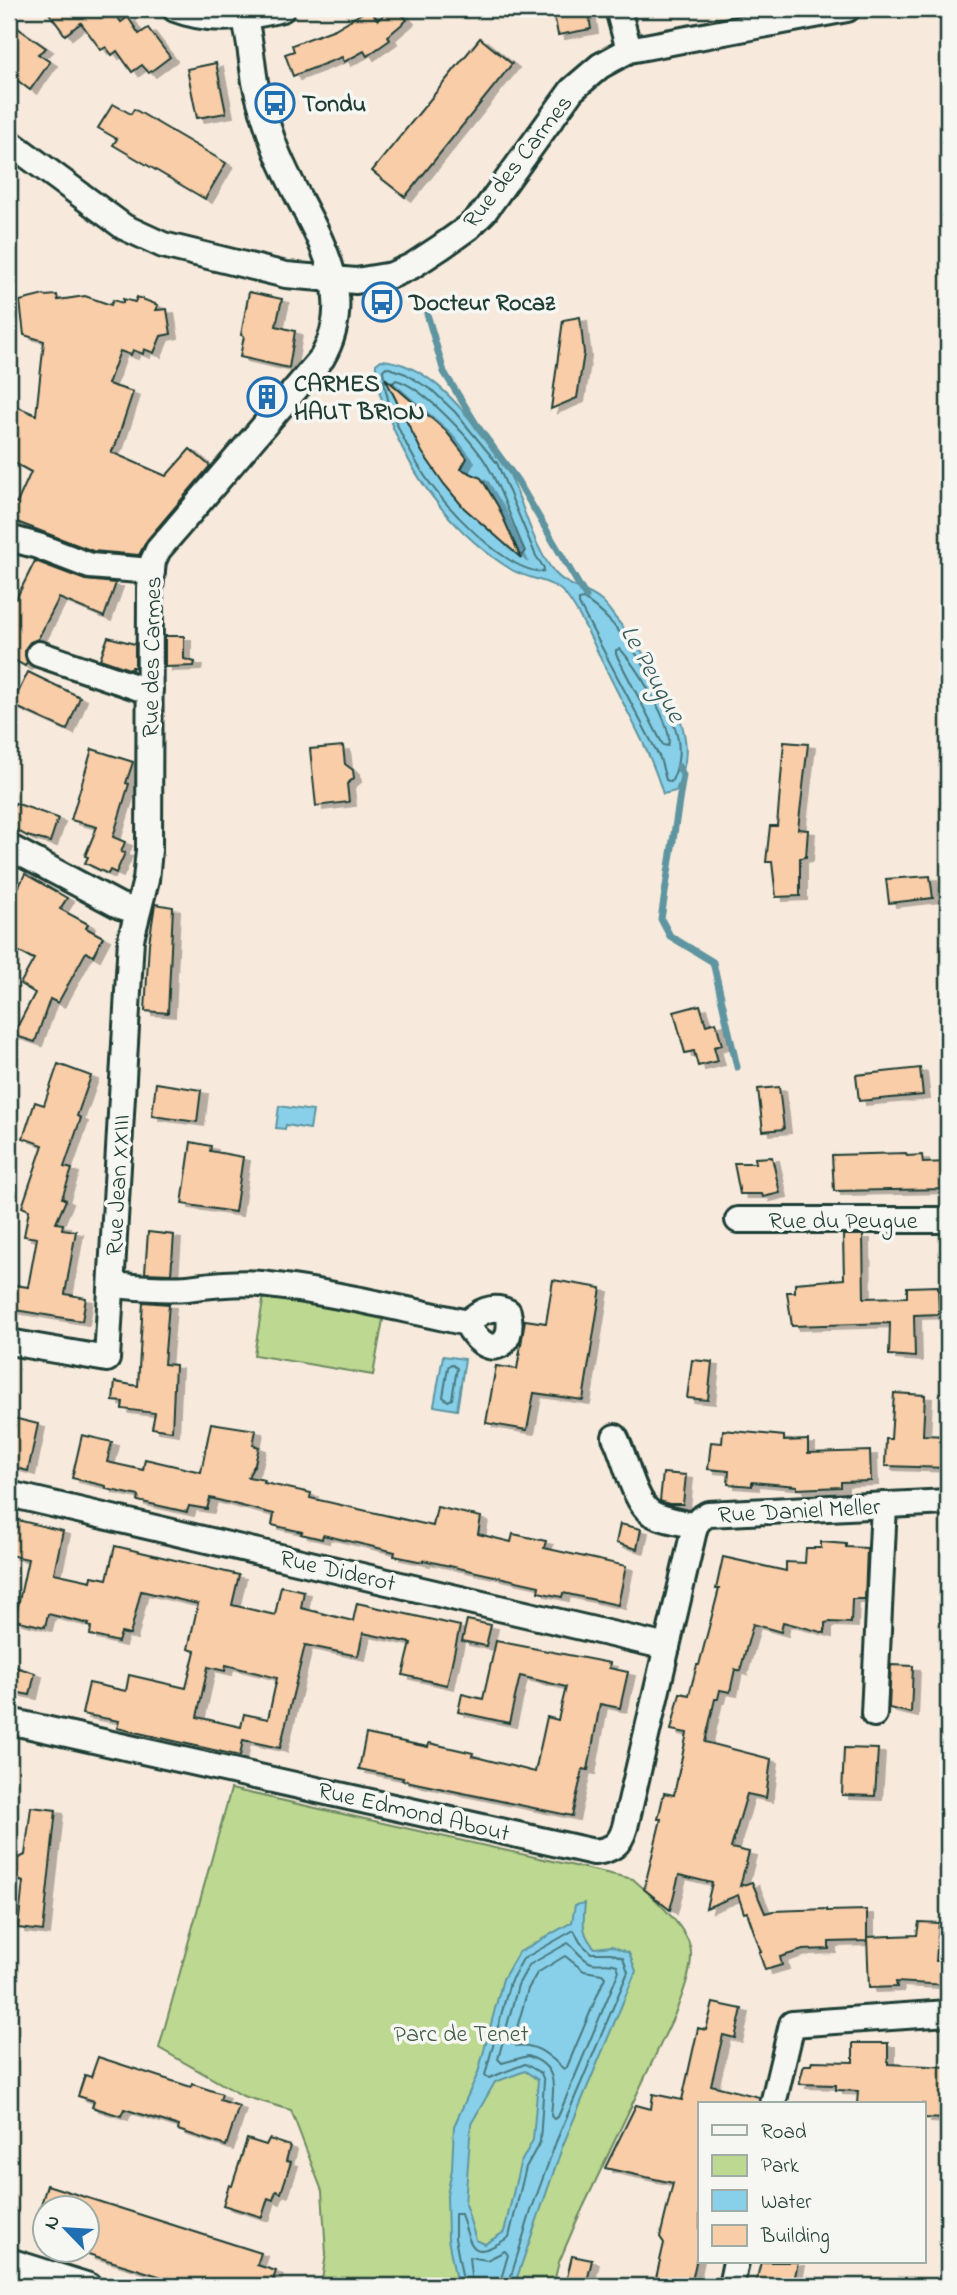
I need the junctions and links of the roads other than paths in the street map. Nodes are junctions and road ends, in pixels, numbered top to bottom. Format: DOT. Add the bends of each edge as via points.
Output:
graph roads {
  1 [pos="176,9"];
  2 [pos="282,9"];
  3 [pos="618,9"];
  4 [pos="833,10"];
  5 [pos="244,13"];
  6 [pos="629,50"];
  7 [pos="9,142"];
  8 [pos="335,281"];
  9 [pos="9,538"];
  10 [pos="152,571"];
  11 [pos="39,654"];
  12 [pos="150,689"];
  13 [pos="9,847"];
  14 [pos="137,911"];
  15 [pos="738,1220"];
  16 [pos="948,1220"];
  17 [pos="111,1285"];
  18 [pos="467,1323"];
  19 [pos="9,1342"];
  20 [pos="615,1437"];
  21 [pos="9,1494"];
  22 [pos="948,1502"];
  23 [pos="884,1505"];
  24 [pos="695,1526"];
  25 [pos="667,1647"];
  26 [pos="874,1714"];
  27 [pos="9,1721"];
  28 [pos="948,2013"];
  29 [pos="773,2102"];
  30 [pos="9,2261"];
  31 [pos="736,2264"];
  32 [pos="89,2286"];
  33 [pos="731,2286"];
  1 -- 5 [label="street" via="189,14"];
  2 -- 5 [label="street"];
  3 -- 6 [label="street"];
  4 -- 6 [label="street, Rue des Carmes"];
  5 -- 8 [label="street" via="256,86 273,143 324,247"];
  6 -- 8 [label="street, Rue des Carmes" via="600,66 572,90 469,227 412,267 366,281"];
  7 -- 8 [label="street" via="124,227 163,245 286,275"];
  8 -- 10 [label="street, Rue des Carmes" via="335,322 322,358 158,550"];
  9 -- 10 [label="street" via="90,566"];
  10 -- 12 [label="street, Rue des Carmes"];
  11 -- 12 [label="street"];
  12 -- 14 [label="street, Rue des Carmes" via="149,850"];
  13 -- 14 [label="street"];
  14 -- 17 [label="street, Rue Jean XXIII" via="131,940"];
  15 -- 16 [label="street, Rue du Peugue"];
  17 -- 18 [label="street" via="187,1288 261,1284"];
  17 -- 19 [label="street, Rue Jean XXIII" via="107,1359"];
  20 -- 24 [label="street" via="627,1472 651,1513"];
  21 -- 25 [label="street, Rue Diderot"];
  22 -- 23 [label="street, Rue Daniel Meller"];
  23 -- 24 [label="street, Rue Daniel Meller" via="708,1514"];
  23 -- 26 [label="street"];
  24 -- 25 [label="street, Rue Daniel Meller"];
  25 -- 27 [label="street, Rue Edmond About" via="621,1840 610,1850 594,1852"];
  28 -- 29 [label="street" via="792,2024"];
  30 -- 32 [label="street"];
  31 -- 33 [label="street"];
}
